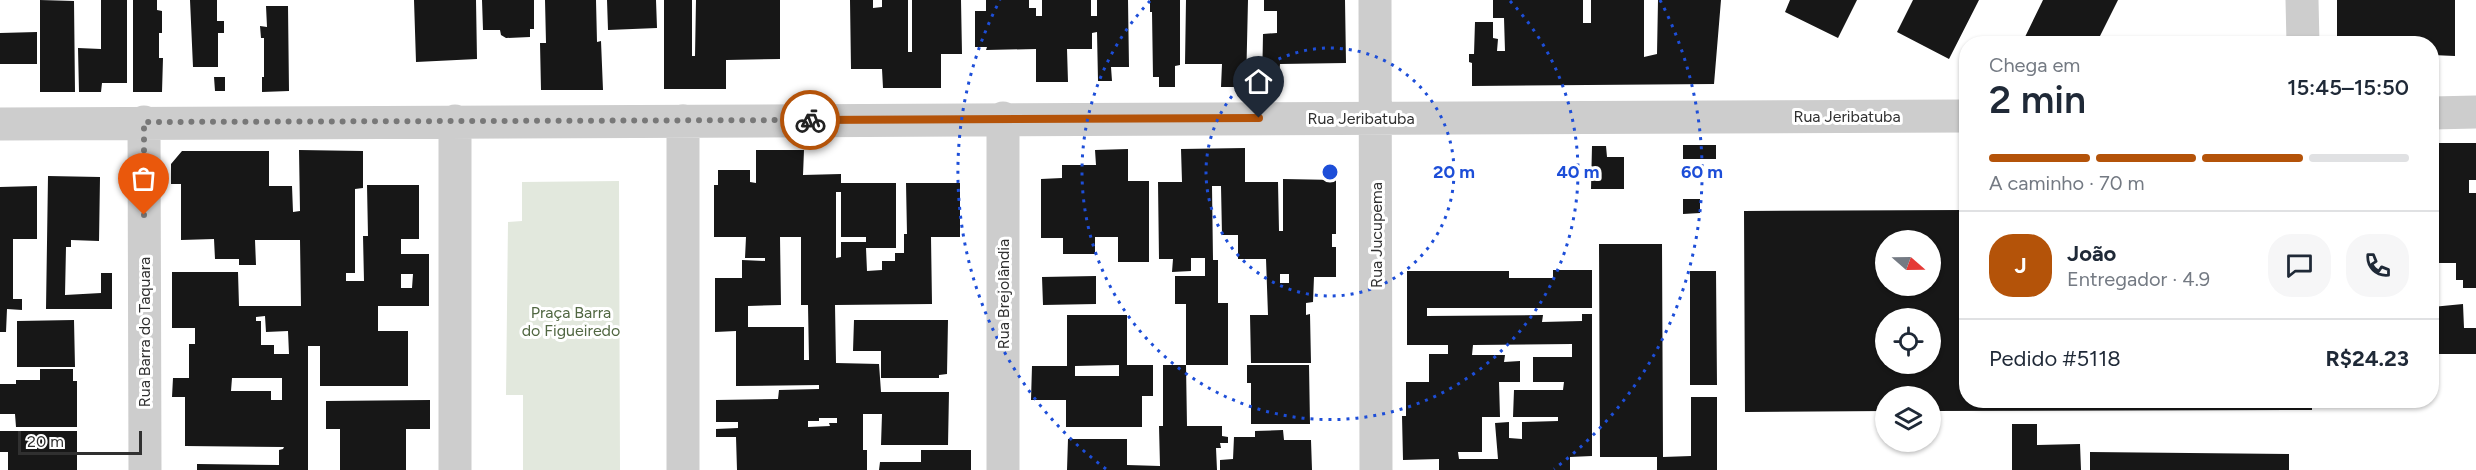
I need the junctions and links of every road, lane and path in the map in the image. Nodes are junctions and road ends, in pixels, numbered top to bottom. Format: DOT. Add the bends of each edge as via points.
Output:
graph roads {
  1 [pos="1375,0"];
  2 [pos="2302,0"];
  3 [pos="2303,36"];
  4 [pos="2476,112"];
  5 [pos="2439,113"];
  6 [pos="1959,116"];
  7 [pos="1003,118"];
  8 [pos="1375,118"];
  9 [pos="455,121"];
  10 [pos="683,121"];
  11 [pos="144,122"];
  12 [pos="0,124"];
  13 [pos="145,470"];
  14 [pos="455,470"];
  15 [pos="683,470"];
  16 [pos="1004,470"];
  17 [pos="1376,470"];
  1 -- 8 [label="street, Rua Jucupema"];
  2 -- 3 [label="street"];
  4 -- 5 [label="street"];
  6 -- 8 [label="street, Rua Jeribatuba"];
  7 -- 8 [label="street, Rua Jeribatuba"];
  7 -- 10 [label="street, Rua Jeribatuba"];
  7 -- 16 [label="street, Rua Brejolândia"];
  8 -- 17 [label="street, Rua Jucupema"];
  9 -- 10 [label="street, Rua Jeribatuba"];
  9 -- 11 [label="street, Rua Jeribatuba"];
  9 -- 14 [label="street"];
  10 -- 15 [label="street"];
  11 -- 12 [label="street, Rua Jeribatuba"];
  11 -- 13 [label="street, Rua Barra do Taquara"];
}
